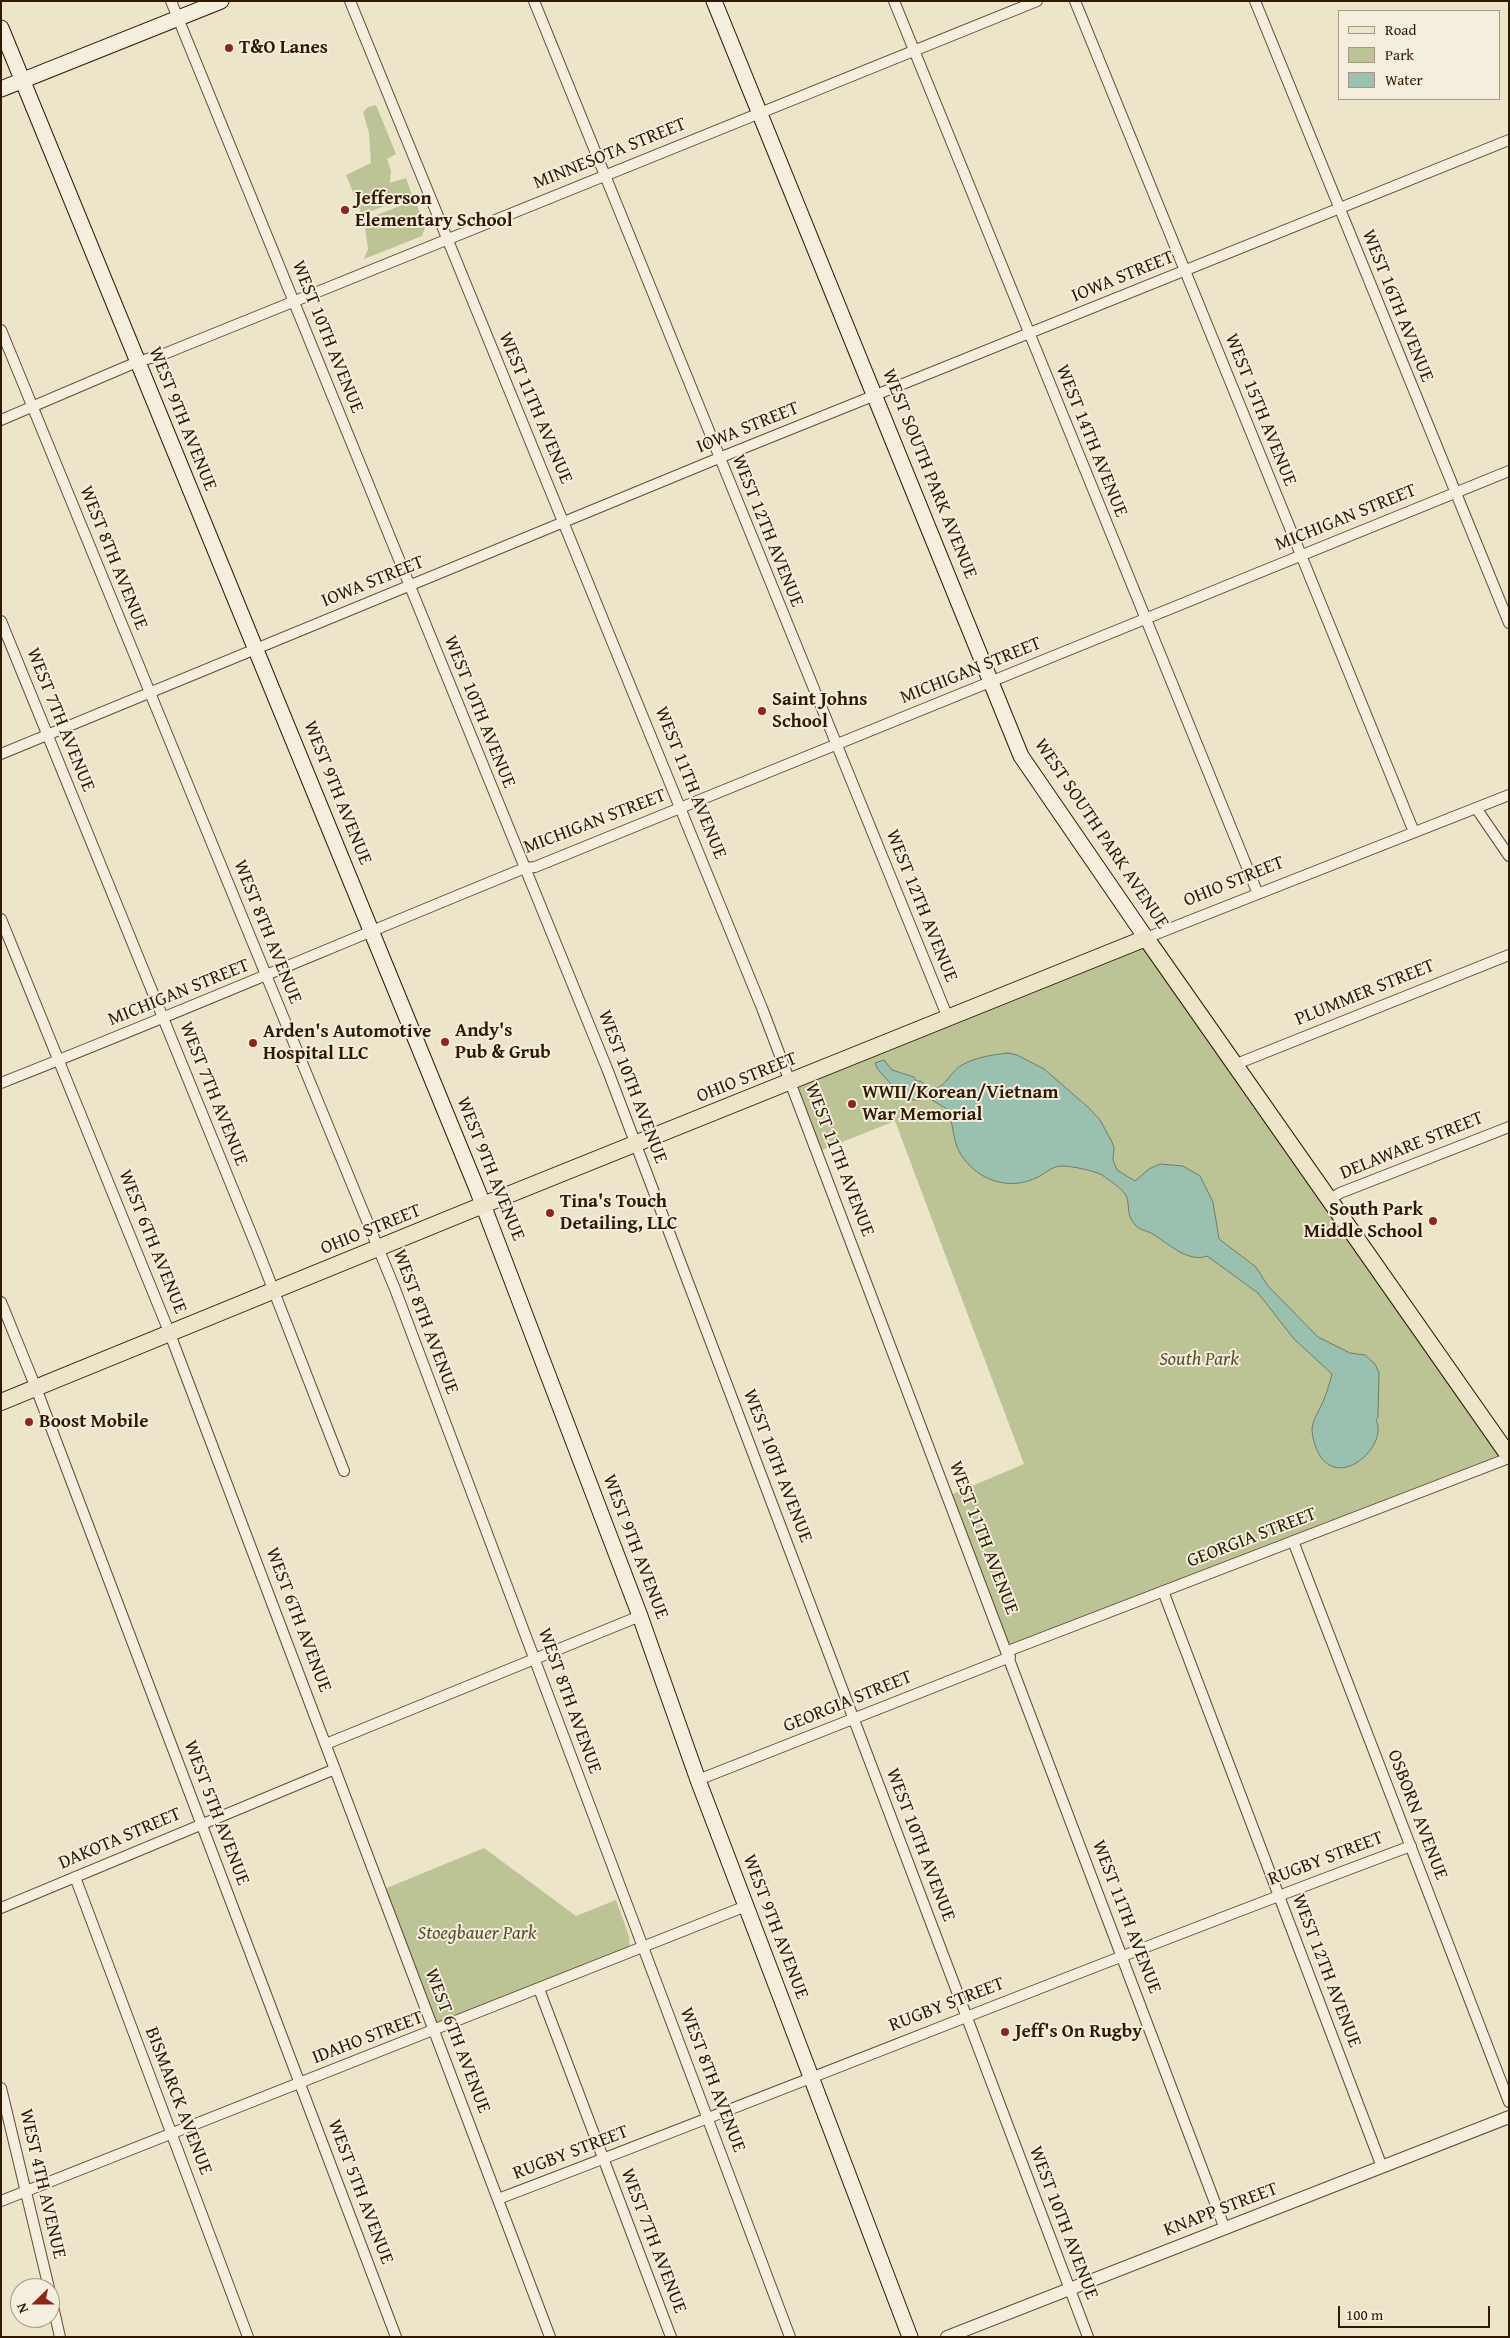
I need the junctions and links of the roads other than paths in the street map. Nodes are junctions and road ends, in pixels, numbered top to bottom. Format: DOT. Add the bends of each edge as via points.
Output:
graph roads {
  1 [pos="171,1"];
  2 [pos="221,1"];
  3 [pos="350,1"];
  4 [pos="534,1"];
  5 [pos="714,1"];
  6 [pos="894,1"];
  7 [pos="1037,1"];
  8 [pos="1075,1"];
  9 [pos="1255,1"];
  10 [pos="178,19"];
  11 [pos="1,28"];
  12 [pos="914,50"];
  13 [pos="22,81"];
  14 [pos="1,89"];
  15 [pos="760,113"];
  16 [pos="1509,140"];
  17 [pos="604,176"];
  18 [pos="1338,209"];
  19 [pos="446,239"];
  20 [pos="1185,272"];
  21 [pos="294,302"];
  22 [pos="1,330"];
  23 [pos="1029,334"];
  24 [pos="137,362"];
  25 [pos="876,396"];
  26 [pos="33,407"];
  27 [pos="1,420"];
  28 [pos="719,458"];
  29 [pos="1509,471"];
  30 [pos="1455,493"];
  31 [pos="564,523"];
  32 [pos="1300,555"];
  33 [pos="409,586"];
  34 [pos="1145,620"];
  35 [pos="1,621"];
  36 [pos="1509,623"];
  37 [pos="255,648"];
  38 [pos="991,681"];
  39 [pos="150,692"];
  40 [pos="47,735"];
  41 [pos="835,745"];
  42 [pos="1,754"];
  43 [pos="1509,795"];
  44 [pos="682,807"];
  45 [pos="1476,808"];
  46 [pos="1414,832"];
  47 [pos="1509,856"];
  48 [pos="525,868"];
  49 [pos="1258,894"];
  50 [pos="1,919"];
  51 [pos="371,930"];
  52 [pos="1146,938"];
  53 [pos="1509,955"];
  54 [pos="266,976"];
  55 [pos="163,1017"];
  56 [pos="948,1018"];
  57 [pos="59,1060"];
  58 [pos="1234,1064"];
  59 [pos="790,1082"];
  60 [pos="1,1083"];
  61 [pos="1509,1126"];
  62 [pos="636,1144"];
  63 [pos="1329,1200"];
  64 [pos="484,1205"];
  65 [pos="378,1248"];
  66 [pos="274,1292"];
  67 [pos="1,1302"];
  68 [pos="170,1334"];
  69 [pos="36,1388"];
  70 [pos="1,1402"];
  71 [pos="1509,1457"];
  72 [pos="344,1471"];
  73 [pos="1293,1541"];
  74 [pos="1163,1590"];
  75 [pos="640,1616"];
  76 [pos="1009,1654"];
  77 [pos="535,1660"];
  78 [pos="854,1720"];
  79 [pos="326,1744"];
  80 [pos="335,1769"];
  81 [pos="698,1780"];
  82 [pos="202,1824"];
  83 [pos="1410,1846"];
  84 [pos="75,1877"];
  85 [pos="1279,1895"];
  86 [pos="746,1906"];
  87 [pos="1,1908"];
  88 [pos="642,1946"];
  89 [pos="1121,1957"];
  90 [pos="539,1989"];
  91 [pos="967,2016"];
  92 [pos="434,2030"];
  93 [pos="811,2077"];
  94 [pos="300,2083"];
  95 [pos="1,2088"];
  96 [pos="1509,2102"];
  97 [pos="1509,2117"];
  98 [pos="708,2118"];
  99 [pos="171,2134"];
  100 [pos="603,2159"];
  101 [pos="1382,2167"];
  102 [pos="26,2191"];
  103 [pos="498,2199"];
  104 [pos="1,2201"];
  105 [pos="1226,2229"];
  106 [pos="47,2278"];
  107 [pos="1070,2289"];
  108 [pos="248,2337"];
  109 [pos="396,2337"];
  110 [pos="550,2337"];
  111 [pos="671,2337"];
  112 [pos="790,2337"];
  113 [pos="910,2337"];
  114 [pos="947,2337"];
  115 [pos="1088,2337"];
  1 -- 10 [label="street, WEST 10TH AVENUE"];
  2 -- 10 [label="main road"];
  3 -- 19 [label="street, WEST 11TH AVENUE"];
  4 -- 17 [label="street, WEST 12TH AVENUE"];
  5 -- 15 [label="main road, WEST SOUTH PARK AVENUE"];
  6 -- 12 [label="street, WEST 14TH AVENUE"];
  7 -- 12 [label="street, MINNESOTA STREET"];
  8 -- 20 [label="street, WEST 15TH AVENUE"];
  9 -- 18 [label="street, WEST 16TH AVENUE"];
  10 -- 13 [label="main road"];
  10 -- 21 [label="street, WEST 10TH AVENUE"];
  11 -- 13 [label="main road, WEST 9TH AVENUE"];
  12 -- 15 [label="street, MINNESOTA STREET"];
  12 -- 23 [label="street, WEST 14TH AVENUE"];
  13 -- 14 [label="main road"];
  13 -- 24 [label="main road, WEST 9TH AVENUE"];
  15 -- 17 [label="street, MINNESOTA STREET"];
  15 -- 25 [label="main road, WEST SOUTH PARK AVENUE"];
  16 -- 18 [label="street, IOWA STREET"];
  17 -- 19 [label="street, MINNESOTA STREET"];
  17 -- 28 [label="street, WEST 12TH AVENUE"];
  18 -- 20 [label="street, IOWA STREET"];
  18 -- 30 [label="street, WEST 16TH AVENUE"];
  19 -- 21 [label="street, MINNESOTA STREET"];
  19 -- 31 [label="street, WEST 11TH AVENUE"];
  20 -- 23 [label="street, IOWA STREET"];
  20 -- 32 [label="street, WEST 15TH AVENUE"];
  21 -- 24 [label="street, MINNESOTA STREET"];
  21 -- 33 [label="street, WEST 10TH AVENUE"];
  22 -- 26 [label="street, WEST 8TH AVENUE"];
  23 -- 25 [label="street, IOWA STREET"];
  23 -- 34 [label="street, WEST 14TH AVENUE"];
  24 -- 26 [label="street, MINNESOTA STREET"];
  24 -- 37 [label="main road, WEST 9TH AVENUE"];
  25 -- 28 [label="street, IOWA STREET"];
  25 -- 38 [label="main road, WEST SOUTH PARK AVENUE"];
  26 -- 27 [label="street, MINNESOTA STREET"];
  26 -- 39 [label="street, WEST 8TH AVENUE"];
  28 -- 31 [label="street, IOWA STREET"];
  28 -- 41 [label="street, WEST 12TH AVENUE"];
  29 -- 30 [label="street, MICHIGAN STREET"];
  30 -- 32 [label="street, MICHIGAN STREET"];
  30 -- 36 [label="street, WEST 16TH AVENUE"];
  31 -- 33 [label="street, IOWA STREET"];
  31 -- 44 [label="street, WEST 11TH AVENUE"];
  32 -- 34 [label="street, MICHIGAN STREET"];
  32 -- 46 [label="street, WEST 15TH AVENUE"];
  33 -- 37 [label="street, IOWA STREET"];
  33 -- 48 [label="street, WEST 10TH AVENUE"];
  34 -- 38 [label="street, MICHIGAN STREET"];
  34 -- 49 [label="street, WEST 14TH AVENUE"];
  35 -- 40 [label="street, WEST 7TH AVENUE"];
  37 -- 39 [label="street, IOWA STREET"];
  37 -- 51 [label="main road, WEST 9TH AVENUE"];
  38 -- 41 [label="street, MICHIGAN STREET"];
  38 -- 52 [label="main road, WEST SOUTH PARK AVENUE" via="1021,756"];
  39 -- 40 [label="street, IOWA STREET"];
  39 -- 54 [label="street, WEST 8TH AVENUE"];
  40 -- 42 [label="street, IOWA STREET"];
  40 -- 55 [label="street, WEST 7TH AVENUE"];
  41 -- 44 [label="street, MICHIGAN STREET"];
  41 -- 56 [label="street, WEST 12TH AVENUE"];
  43 -- 45 [label="street, OHIO STREET"];
  44 -- 48 [label="street, MICHIGAN STREET" via="535,867"];
  44 -- 59 [label="street, WEST 11TH AVENUE"];
  45 -- 46 [label="street, OHIO STREET"];
  45 -- 47 [label="street"];
  46 -- 49 [label="street, OHIO STREET"];
  48 -- 51 [label="street, MICHIGAN STREET"];
  48 -- 62 [label="street, WEST 10TH AVENUE"];
  49 -- 52 [label="street, OHIO STREET"];
  50 -- 57 [label="street, WEST 6TH AVENUE"];
  51 -- 54 [label="street, MICHIGAN STREET"];
  51 -- 64 [label="main road, WEST 9TH AVENUE"];
  52 -- 56 [label="main road, OHIO STREET"];
  52 -- 58 [label="main road, WEST SOUTH PARK AVENUE"];
  53 -- 58 [label="street, PLUMMER STREET"];
  54 -- 55 [label="street, MICHIGAN STREET"];
  54 -- 65 [label="street, WEST 8TH AVENUE"];
  55 -- 57 [label="street, MICHIGAN STREET"];
  55 -- 66 [label="street, WEST 7TH AVENUE"];
  56 -- 59 [label="main road, OHIO STREET"];
  57 -- 60 [label="street, MICHIGAN STREET"];
  57 -- 68 [label="street, WEST 6TH AVENUE"];
  58 -- 63 [label="main road, WEST SOUTH PARK AVENUE"];
  59 -- 62 [label="main road, OHIO STREET"];
  59 -- 76 [label="street, WEST 11TH AVENUE"];
  61 -- 63 [label="street, DELAWARE STREET"];
  62 -- 64 [label="main road, OHIO STREET"];
  62 -- 78 [label="street, WEST 10TH AVENUE"];
  63 -- 71 [label="main road, WEST SOUTH PARK AVENUE"];
  64 -- 65 [label="main road, OHIO STREET"];
  64 -- 75 [label="main road, WEST 9TH AVENUE"];
  65 -- 66 [label="main road, OHIO STREET"];
  65 -- 77 [label="street, WEST 8TH AVENUE"];
  66 -- 68 [label="main road, OHIO STREET"];
  66 -- 72 [label="street, WEST 7TH AVENUE"];
  67 -- 69 [label="street, WEST 5TH AVENUE"];
  68 -- 69 [label="main road, OHIO STREET"];
  68 -- 79 [label="street, WEST 6TH AVENUE"];
  69 -- 70 [label="main road, OHIO STREET"];
  69 -- 82 [label="street, WEST 5TH AVENUE"];
  71 -- 73 [label="street, GEORGIA STREET"];
  73 -- 74 [label="street, GEORGIA STREET"];
  73 -- 83 [label="street, OSBORN AVENUE"];
  74 -- 76 [label="street, GEORGIA STREET"];
  74 -- 85 [label="street, WEST 12TH AVENUE"];
  75 -- 77 [label="street"];
  75 -- 81 [label="main road, WEST 9TH AVENUE"];
  76 -- 78 [label="street, GEORGIA STREET"];
  76 -- 89 [label="street, WEST 11TH AVENUE"];
  77 -- 79 [label="street"];
  77 -- 88 [label="street, WEST 8TH AVENUE"];
  78 -- 81 [label="street, GEORGIA STREET"];
  78 -- 91 [label="street, WEST 10TH AVENUE"];
  79 -- 80 [label="street, WEST 6TH AVENUE"];
  80 -- 82 [label="street, DAKOTA STREET"];
  80 -- 92 [label="street, WEST 6TH AVENUE"];
  81 -- 86 [label="main road, WEST 9TH AVENUE"];
  82 -- 84 [label="street, DAKOTA STREET"];
  82 -- 94 [label="street, WEST 5TH AVENUE"];
  83 -- 85 [label="street, RUGBY STREET"];
  83 -- 96 [label="street, OSBORN AVENUE"];
  84 -- 87 [label="street, DAKOTA STREET"];
  84 -- 99 [label="street, BISMARCK AVENUE"];
  85 -- 89 [label="street, RUGBY STREET"];
  85 -- 101 [label="street, WEST 12TH AVENUE"];
  86 -- 88 [label="street, IDAHO STREET"];
  86 -- 93 [label="main road, WEST 9TH AVENUE"];
  88 -- 90 [label="street, IDAHO STREET"];
  88 -- 98 [label="street, WEST 8TH AVENUE"];
  89 -- 91 [label="street, RUGBY STREET"];
  89 -- 105 [label="street, WEST 11TH AVENUE"];
  90 -- 92 [label="street, IDAHO STREET"];
  90 -- 100 [label="street, WEST 7TH AVENUE"];
  91 -- 93 [label="street, RUGBY STREET"];
  91 -- 107 [label="street, WEST 10TH AVENUE"];
  92 -- 94 [label="street, IDAHO STREET"];
  92 -- 103 [label="street, WEST 6TH AVENUE"];
  93 -- 98 [label="street, RUGBY STREET"];
  93 -- 113 [label="main road, WEST 9TH AVENUE"];
  94 -- 99 [label="street, IDAHO STREET"];
  94 -- 109 [label="street, WEST 5TH AVENUE"];
  95 -- 102 [label="street, WEST 4TH AVENUE"];
  97 -- 101 [label="street, KNAPP STREET"];
  98 -- 100 [label="street, RUGBY STREET"];
  98 -- 112 [label="street, WEST 8TH AVENUE"];
  99 -- 102 [label="street, IDAHO STREET"];
  99 -- 108 [label="street, BISMARCK AVENUE"];
  100 -- 103 [label="street, RUGBY STREET"];
  100 -- 111 [label="street, WEST 7TH AVENUE"];
  101 -- 105 [label="street, KNAPP STREET"];
  102 -- 104 [label="street, IDAHO STREET"];
  102 -- 106 [label="street, WEST 4TH AVENUE"];
  103 -- 110 [label="street, WEST 6TH AVENUE"];
  105 -- 107 [label="street, KNAPP STREET"];
  107 -- 114 [label="street, KNAPP STREET"];
  107 -- 115 [label="street, WEST 10TH AVENUE"];
}
